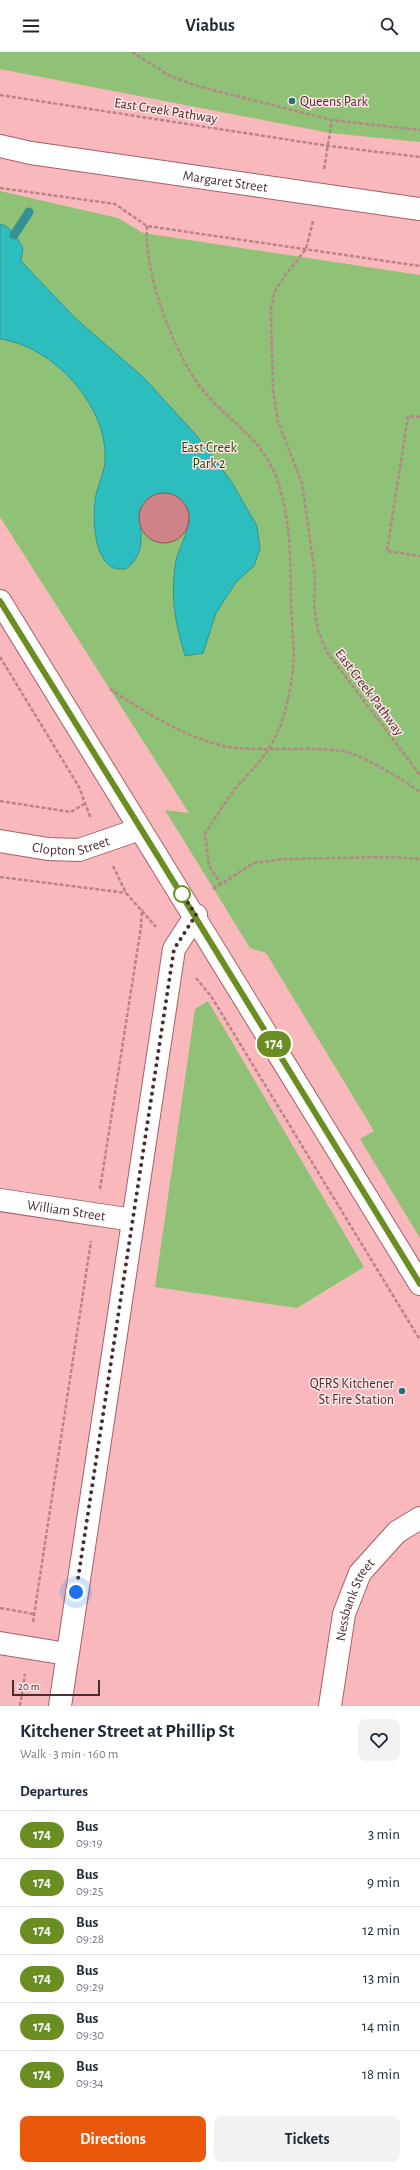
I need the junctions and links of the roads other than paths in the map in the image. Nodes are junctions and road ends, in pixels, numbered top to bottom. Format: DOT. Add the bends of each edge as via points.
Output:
graph roads {
  1 [pos="0,146"];
  2 [pos="31,153"];
  3 [pos="0,158"];
  4 [pos="420,209"];
  5 [pos="0,601"];
  6 [pos="140,829"];
  7 [pos="0,841"];
  8 [pos="196,915"];
  9 [pos="0,1200"];
  10 [pos="133,1220"];
  11 [pos="420,1284"];
  12 [pos="420,1518"];
  13 [pos="0,1644"];
  14 [pos="67,1654"];
  15 [pos="60,1706"];
  16 [pos="330,1706"];
  1 -- 2 [label="street, Margaret Street"];
  2 -- 3 [label="street, Margaret Street"];
  2 -- 4 [label="street, Margaret Street"];
  5 -- 6 [label="street"];
  6 -- 7 [label="street, Clopton Street" via="79,850 48,849"];
  6 -- 8 [label="street"];
  8 -- 10 [label="street" via="174,949"];
  8 -- 11 [label="street"];
  9 -- 10 [label="street, William Street"];
  10 -- 14 [label="street"];
  12 -- 16 [label="street, Nessbank Street" via="397,1532 360,1573 344,1614"];
  13 -- 14 [label="street"];
  14 -- 15 [label="street"];
}
